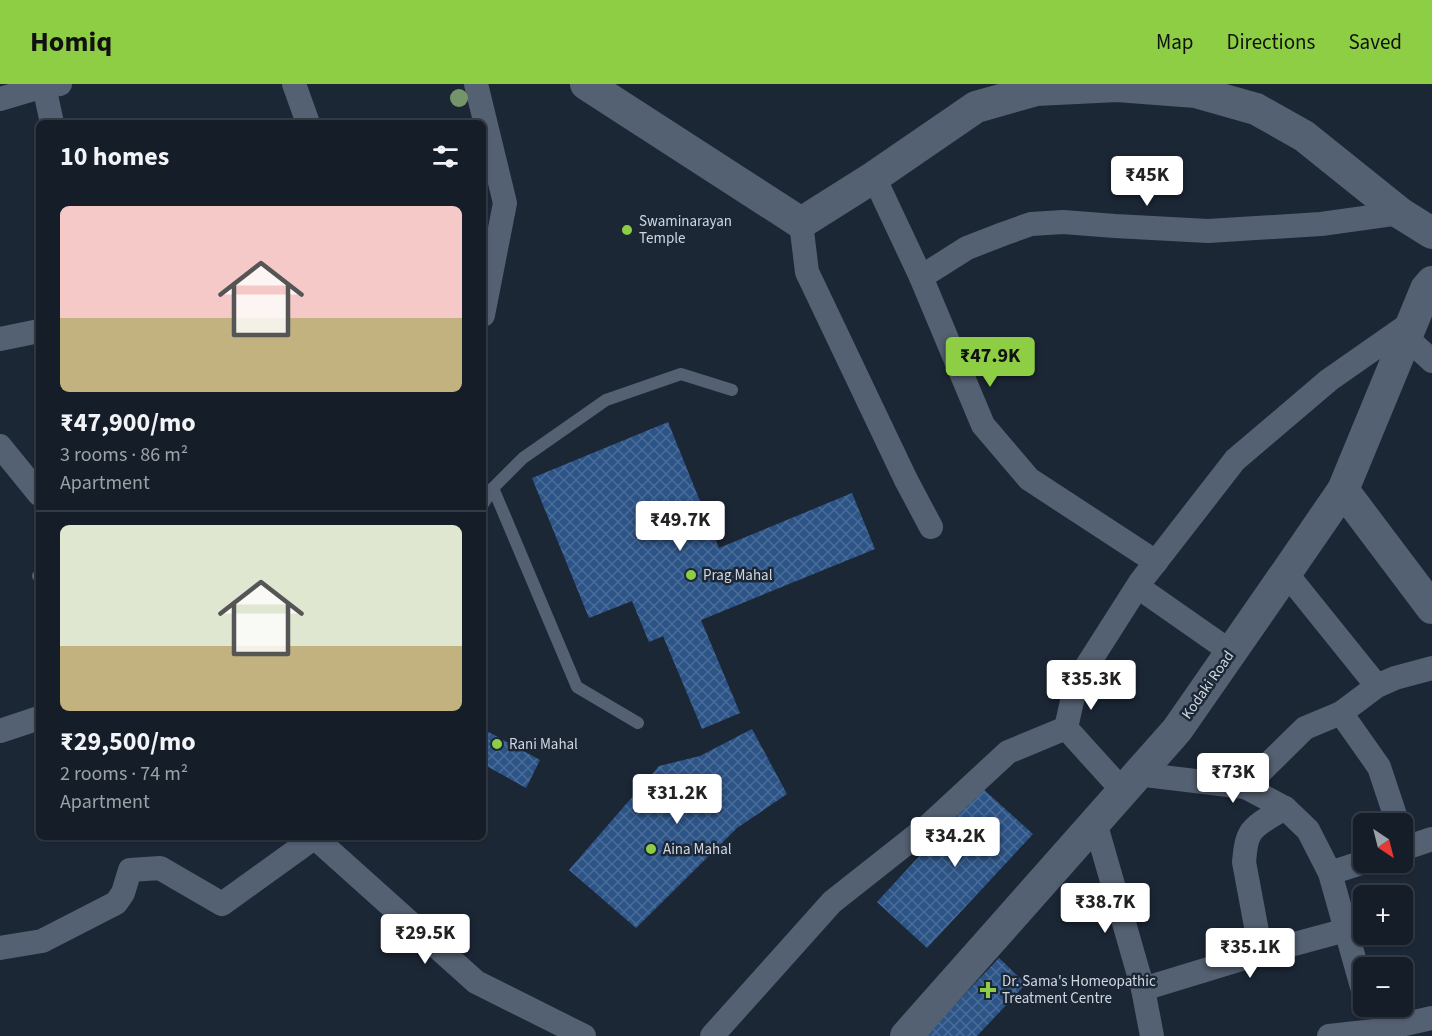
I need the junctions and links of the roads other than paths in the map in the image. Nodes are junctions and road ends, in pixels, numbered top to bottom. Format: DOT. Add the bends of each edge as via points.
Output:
graph roads {
  1 [pos="294,84"];
  2 [pos="476,84"];
  3 [pos="586,84"];
  4 [pos="52,85"];
  5 [pos="0,99"];
  6 [pos="52,120"];
  7 [pos="307,120"];
  8 [pos="485,120"];
  9 [pos="486,125"];
  10 [pos="874,177"];
  11 [pos="1400,213"];
  12 [pos="801,223"];
  13 [pos="1432,233"];
  14 [pos="921,277"];
  15 [pos="1432,282"];
  16 [pos="486,300"];
  17 [pos="1409,330"];
  18 [pos="36,332"];
  19 [pos="0,339"];
  20 [pos="1432,361"];
  21 [pos="732,390"];
  22 [pos="0,447"];
  23 [pos="493,488"];
  24 [pos="36,490"];
  25 [pos="1343,490"];
  26 [pos="486,499"];
  27 [pos="931,527"];
  28 [pos="1156,562"];
  29 [pos="1286,573"];
  30 [pos="1138,587"];
  31 [pos="1432,608"];
  32 [pos="1231,652"];
  33 [pos="1432,668"];
  34 [pos="1377,686"];
  35 [pos="1341,713"];
  36 [pos="36,719"];
  37 [pos="638,723"];
  38 [pos="1066,728"];
  39 [pos="0,731"];
  40 [pos="1130,782"];
  41 [pos="1245,787"];
  42 [pos="1285,808"];
  43 [pos="1394,813"];
  44 [pos="1095,822"];
  45 [pos="1432,839"];
  46 [pos="313,840"];
  47 [pos="319,840"];
  48 [pos="1413,842"];
  49 [pos="1353,866"];
  50 [pos="1330,873"];
  51 [pos="1346,930"];
  52 [pos="0,948"];
  53 [pos="1261,953"];
  54 [pos="1354,957"];
  55 [pos="1143,989"];
  56 [pos="1370,1017"];
  57 [pos="1432,1018"];
  58 [pos="1374,1034"];
  59 [pos="584,1036"];
  60 [pos="712,1036"];
  61 [pos="906,1036"];
  62 [pos="1152,1036"];
  63 [pos="1329,1036"];
  1 -- 7 [label="street"];
  2 -- 8 [label="street"];
  3 -- 12 [label="street"];
  4 -- 5 [label="street"];
  4 -- 6 [label="street"];
  9 -- 16 [label="street" via="505,203"];
  10 -- 11 [label="street" via="976,107 1036,90 1117,86 1196,92 1256,109 1304,136"];
  10 -- 12 [label="street"];
  10 -- 14 [label="street"];
  11 -- 13 [label="street"];
  11 -- 14 [label="street" via="1321,224 1208,231 1063,222 1030,224 968,248"];
  12 -- 27 [label="street" via="807,273"];
  14 -- 28 [label="street" via="983,425 1029,479"];
  15 -- 17 [label="street, Kodaki Road"];
  17 -- 20 [label="street"];
  17 -- 25 [label="street, Kodaki Road"];
  17 -- 28 [label="street" via="1329,380 1235,460"];
  18 -- 19 [label="street"];
  21 -- 23 [label="lane" via="681,374 606,400 523,458"];
  22 -- 24 [label="street"];
  23 -- 26 [label="lane"];
  23 -- 37 [label="lane" via="577,687"];
  25 -- 29 [label="street, Kodaki Road"];
  25 -- 31 [label="street"];
  28 -- 30 [label="street"];
  29 -- 32 [label="street, Kodaki Road"];
  29 -- 34 [label="street"];
  30 -- 32 [label="street"];
  30 -- 38 [label="street" via="1076,683"];
  32 -- 40 [label="street, Kodaki Road" via="1176,730"];
  33 -- 34 [label="street"];
  34 -- 35 [label="street"];
  35 -- 41 [label="street" via="1305,728"];
  35 -- 43 [label="street" via="1379,767"];
  36 -- 39 [label="street"];
  38 -- 40 [label="street"];
  38 -- 60 [label="street" via="1008,752 927,827 832,902"];
  40 -- 41 [label="street"];
  40 -- 44 [label="street, Kodaki Road"];
  41 -- 42 [label="street"];
  42 -- 50 [label="street" via="1308,830"];
  42 -- 53 [label="street" via="1250,833 1245,848 1244,862"];
  44 -- 55 [label="street"];
  44 -- 61 [label="street, Kodaki Road"];
  45 -- 48 [label="street"];
  46 -- 52 [label="street" via="222,904 160,868 130,870 116,903 42,941"];
  47 -- 59 [label="street" via="476,982"];
  49 -- 50 [label="street"];
  50 -- 51 [label="street"];
  51 -- 53 [label="street"];
  51 -- 54 [label="street"];
  53 -- 55 [label="street"];
  55 -- 62 [label="street"];
  56 -- 58 [label="street"];
  57 -- 58 [label="street"];
  58 -- 63 [label="street"];
}
